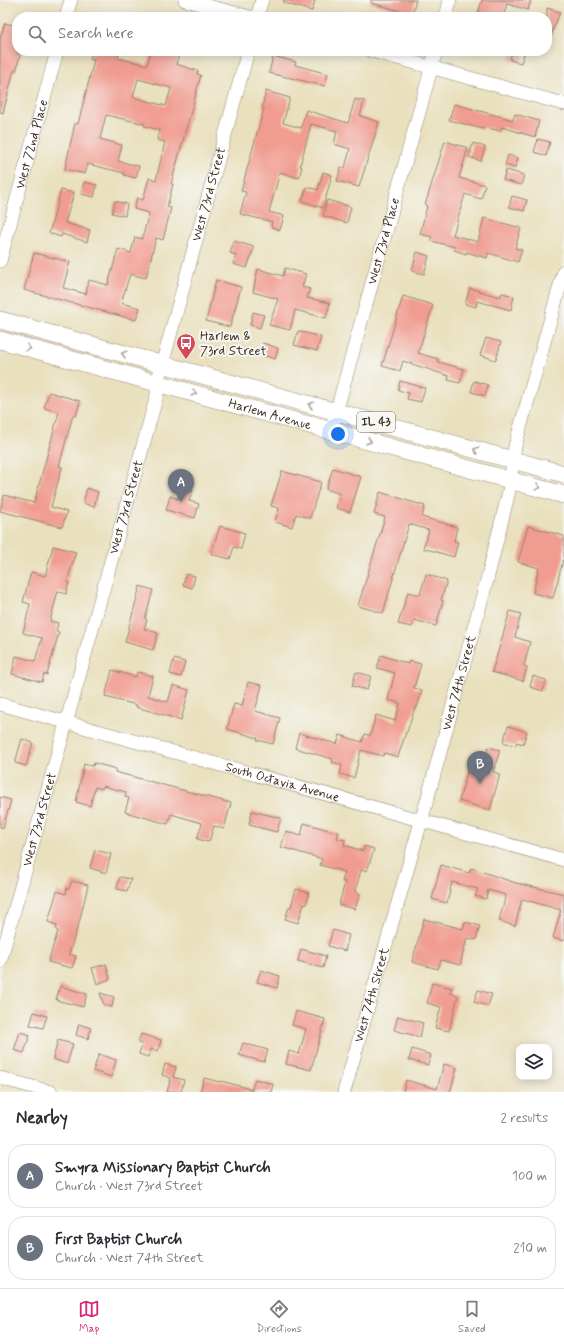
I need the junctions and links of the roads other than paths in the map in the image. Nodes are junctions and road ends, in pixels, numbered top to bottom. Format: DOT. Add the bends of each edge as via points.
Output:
graph roads {
  1 [pos="71,0"];
  2 [pos="185,0"];
  3 [pos="262,0"];
  4 [pos="450,0"];
  5 [pos="67,12"];
  6 [pos="231,12"];
  7 [pos="258,12"];
  8 [pos="447,12"];
  9 [pos="56,56"];
  10 [pos="247,56"];
  11 [pos="391,56"];
  12 [pos="435,56"];
  13 [pos="432,67"];
  14 [pos="564,104"];
  15 [pos="0,261"];
  16 [pos="564,271"];
  17 [pos="0,320"];
  18 [pos="0,340"];
  19 [pos="162,364"];
  20 [pos="157,383"];
  21 [pos="336,412"];
  22 [pos="331,431"];
  23 [pos="514,460"];
  24 [pos="564,474"];
  25 [pos="511,480"];
  26 [pos="564,494"];
  27 [pos="0,704"];
  28 [pos="66,722"];
  29 [pos="421,821"];
  30 [pos="564,860"];
  31 [pos="0,962"];
  32 [pos="0,1078"];
  33 [pos="51,1092"];
  34 [pos="344,1092"];
  1 -- 5 [label="street"];
  2 -- 6 [label="street"];
  3 -- 7 [label="street"];
  4 -- 8 [label="street"];
  9 -- 15 [label="street, West 72nd Place"];
  10 -- 19 [label="street, West 73rd Street"];
  11 -- 13 [label="street"];
  12 -- 13 [label="street, West 73rd Place"];
  13 -- 14 [label="street"];
  13 -- 21 [label="street, West 73rd Place"];
  16 -- 23 [label="street, West 74th Street"];
  19 -- 17 [label="main road, Harlem Avenue / IL 43, one-way"];
  18 -- 20 [label="main road, Harlem Avenue / IL 43, one-way"];
  19 -- 20 [label="street, West 73rd Street"];
  21 -- 19 [label="main road, Harlem Avenue / IL 43, one-way"];
  20 -- 22 [label="main road, Harlem Avenue / IL 43, one-way"];
  20 -- 28 [label="street, West 73rd Street" via="157,395"];
  21 -- 22 [label="street, West 73rd Place"];
  23 -- 21 [label="main road, Harlem Avenue / IL 43, one-way"];
  22 -- 25 [label="main road, Harlem Avenue / IL 43, one-way"];
  23 -- 24 [label="main road, Harlem Avenue / IL 43"];
  23 -- 25 [label="street, West 74th Street"];
  25 -- 26 [label="main road, Harlem Avenue / IL 43, one-way"];
  25 -- 29 [label="street, West 74th Street" via="488,576"];
  27 -- 28 [label="street, South Octavia Avenue"];
  28 -- 29 [label="street, South Octavia Avenue"];
  28 -- 31 [label="street, West 73rd Street"];
  29 -- 30 [label="street, South Octavia Avenue"];
  29 -- 34 [label="street, West 74th Street"];
  32 -- 33 [label="street"];
}
